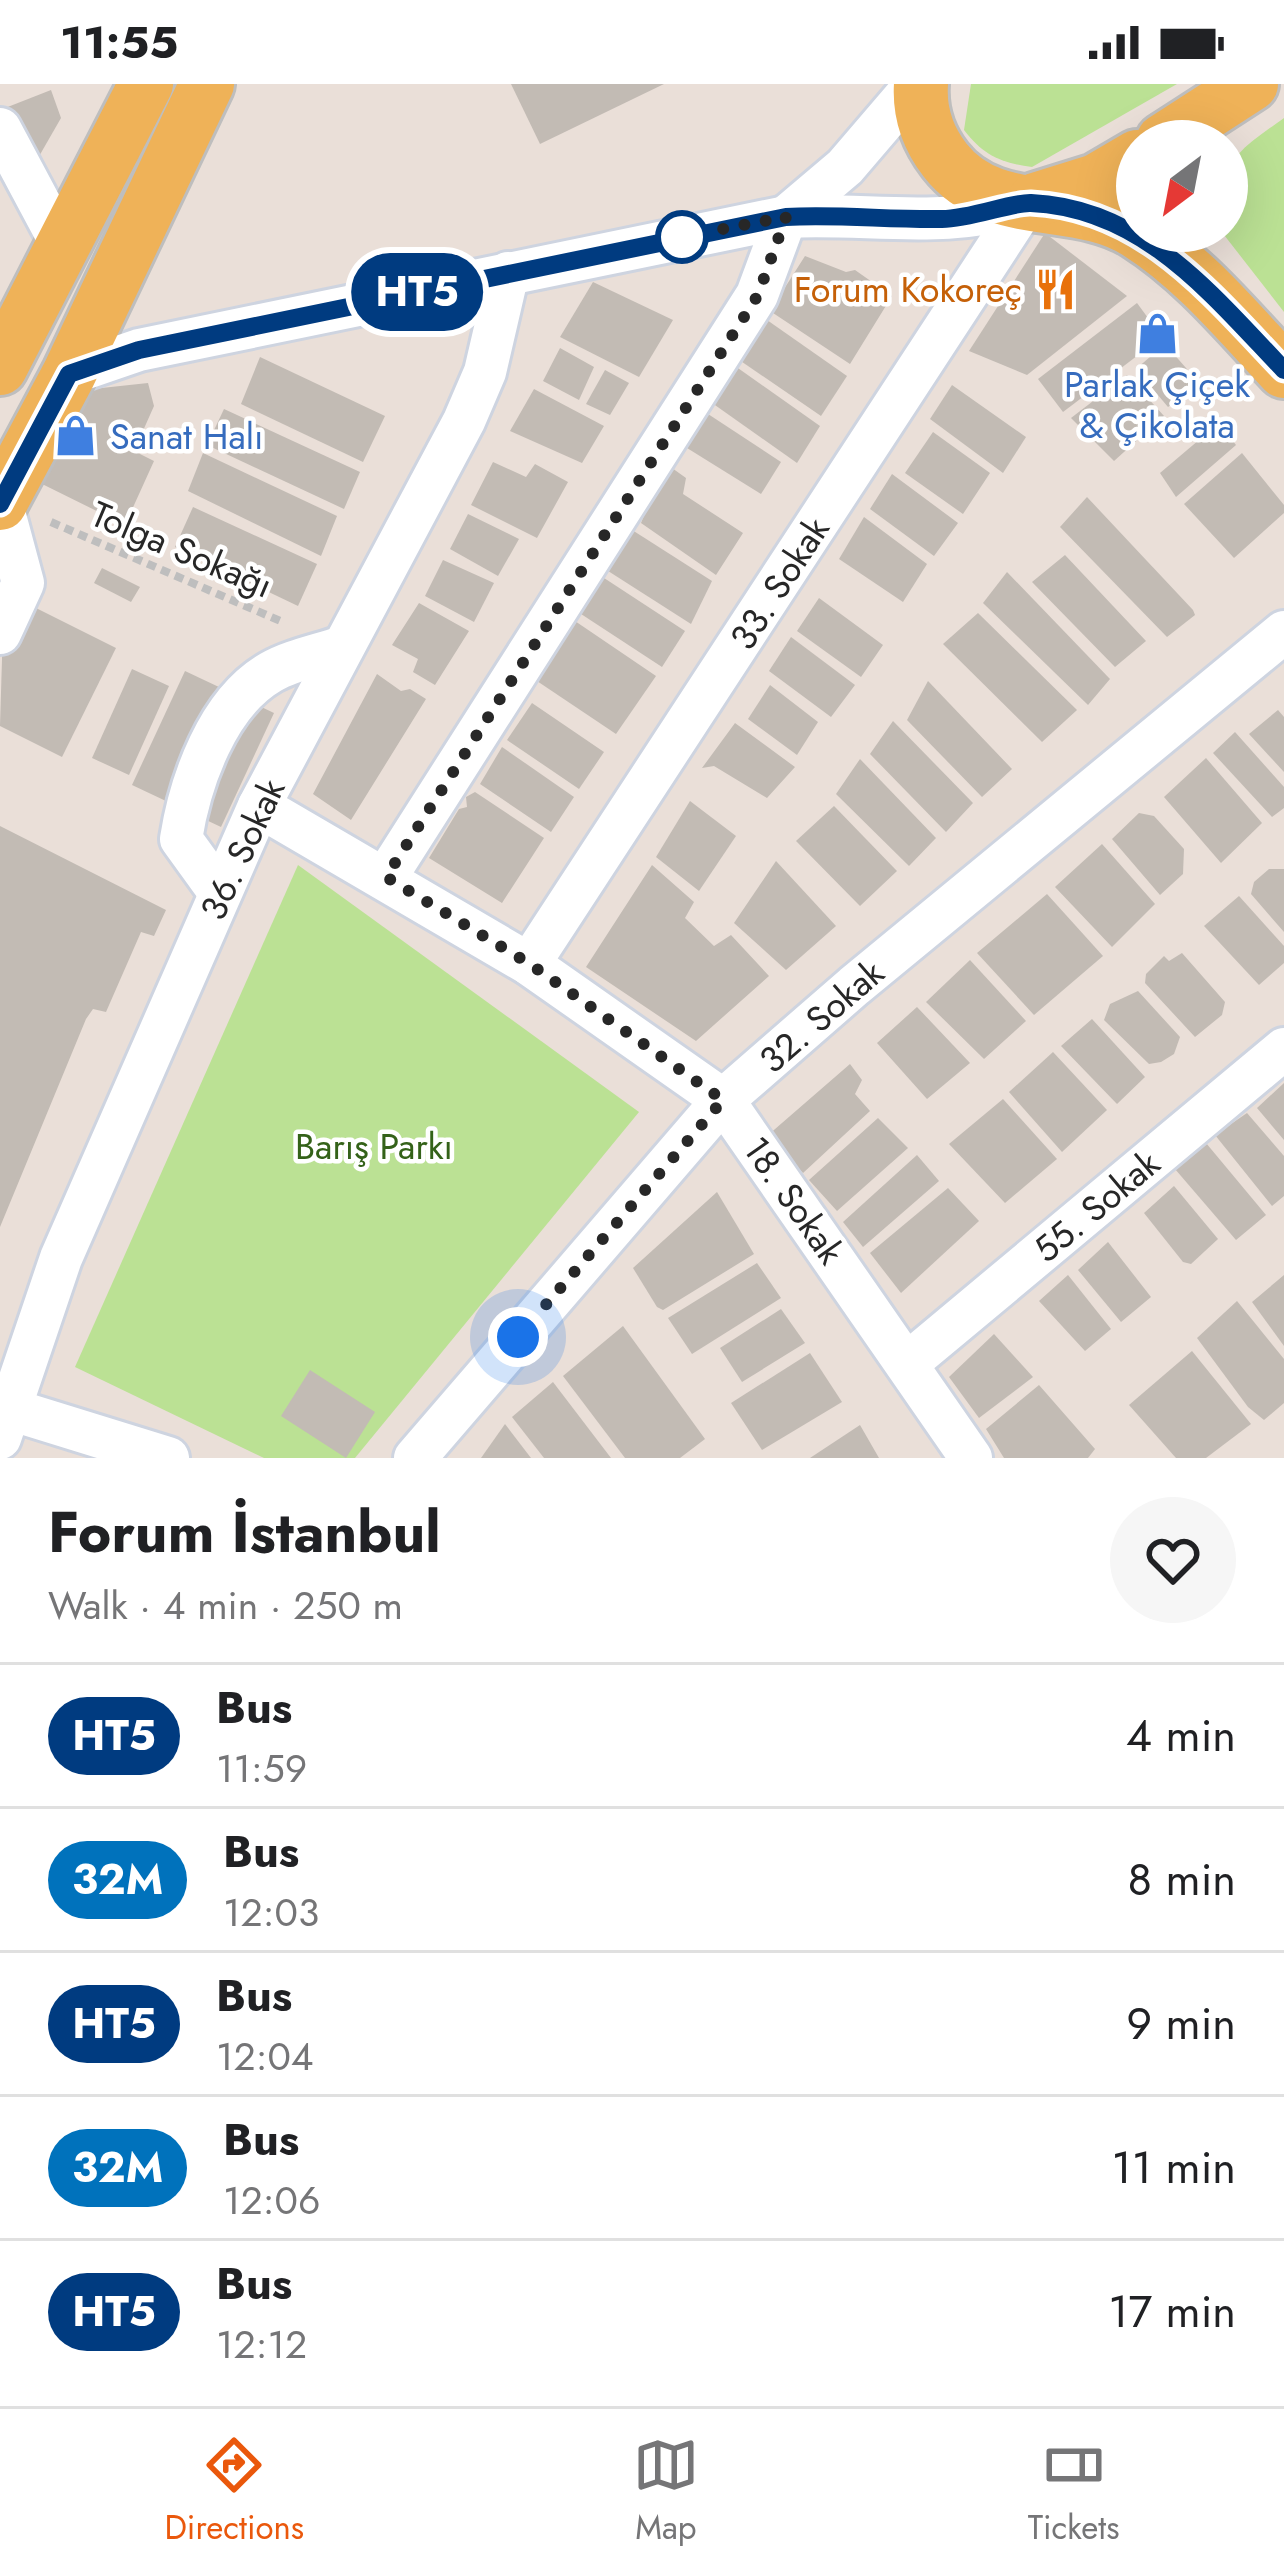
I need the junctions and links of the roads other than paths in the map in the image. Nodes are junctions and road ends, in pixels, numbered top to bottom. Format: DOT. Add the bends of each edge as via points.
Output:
graph roads {
  1 [pos="146,84"];
  2 [pos="207,84"];
  3 [pos="918,84"];
  4 [pos="1251,84"];
  5 [pos="1201,120"];
  6 [pos="0,129"];
  7 [pos="1116,170"];
  8 [pos="1027,202"];
  9 [pos="786,217"];
  10 [pos="63,247"];
  11 [pos="1208,252"];
  12 [pos="508,273"];
  13 [pos="1284,367"];
  14 [pos="0,368"];
  15 [pos="69,374"];
  16 [pos="0,399"];
  17 [pos="1,502"];
  18 [pos="1284,632"];
  19 [pos="0,633"];
  20 [pos="342,647"];
  21 [pos="259,806"];
  22 [pos="386,877"];
  23 [pos="220,893"];
  24 [pos="530,964"];
  25 [pos="1284,1049"];
  26 [pos="723,1100"];
  27 [pos="909,1363"];
  28 [pos="4,1417"];
  29 [pos="168,1458"];
  30 [pos="415,1458"];
  31 [pos="971,1458"];
  1 -- 10 [label="main road"];
  2 -- 15 [label="main road"];
  3 -- 8 [label="main road" via="930,141 951,169 997,200"];
  3 -- 9 [label="street" via="845,167"];
  4 -- 5 [label="main road"];
  6 -- 10 [label="street"];
  7 -- 8 [label="main road"];
  8 -- 9 [label="street" via="940,220"];
  8 -- 13 [label="main road" via="1096,214 1133,230"];
  8 -- 24 [label="street, 33. Sokak"];
  9 -- 12 [label="street"];
  9 -- 22 [label="street" via="758,295"];
  10 -- 14 [label="main road"];
  11 -- 13 [label="main road"];
  12 -- 15 [label="street" via="139,350"];
  12 -- 20 [label="street, 36. Sokak" via="464,422"];
  15 -- 16 [label="main road"];
  15 -- 17 [label="main road"];
  17 -- 19 [label="street" via="22,584"];
  18 -- 26 [label="street, 32. Sokak"];
  20 -- 21 [label="street, 36. Sokak"];
  20 -- 23 [label="street" via="269,672 210,746 188,796 181,839"];
  21 -- 22 [label="street, 18. Sokak"];
  21 -- 23 [label="street, 36. Sokak"];
  22 -- 24 [label="street, 18. Sokak"];
  23 -- 28 [label="street, 36. Sokak" via="61,1258"];
  24 -- 26 [label="street, 18. Sokak"];
  25 -- 27 [label="street, 55. Sokak"];
  26 -- 27 [label="street, 18. Sokak"];
  26 -- 30 [label="street, 32. Sokak"];
  27 -- 31 [label="street, 18. Sokak"];
  28 -- 29 [label="street"];
}
